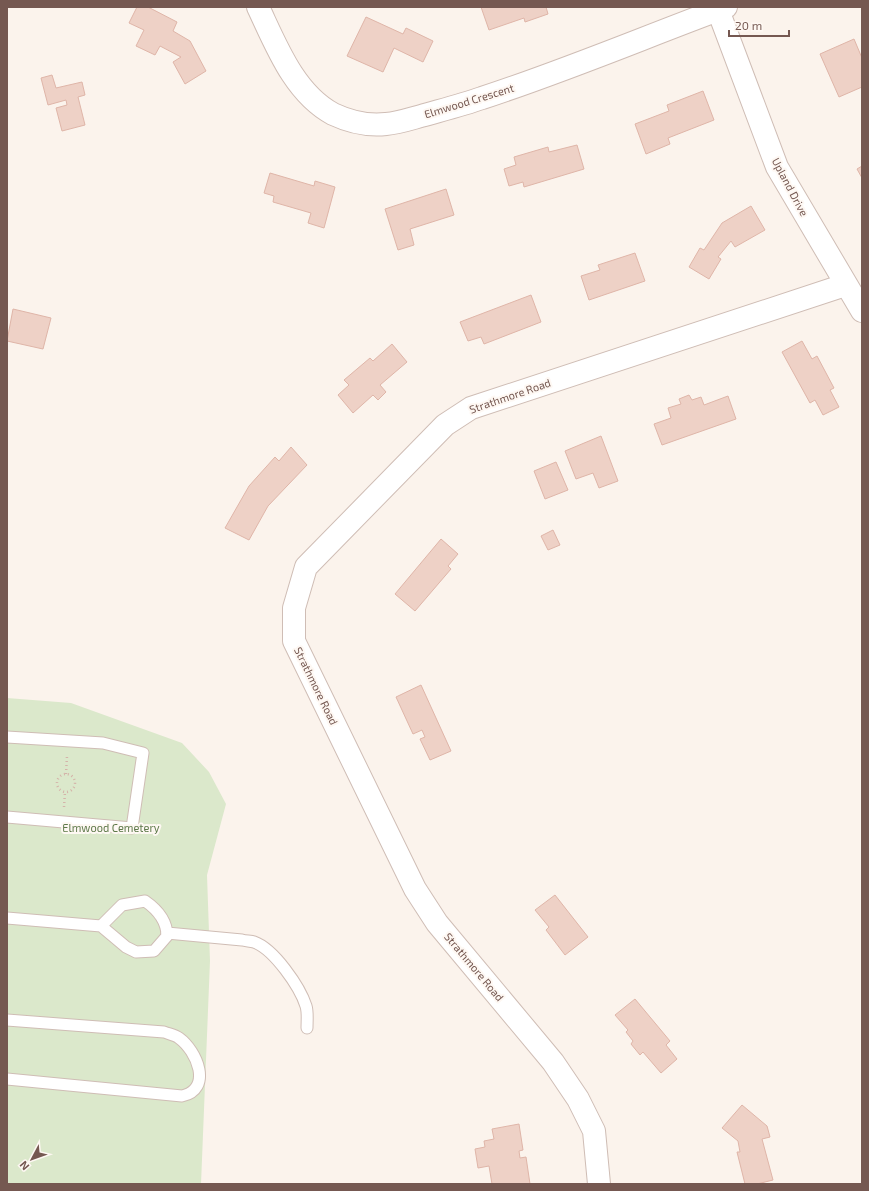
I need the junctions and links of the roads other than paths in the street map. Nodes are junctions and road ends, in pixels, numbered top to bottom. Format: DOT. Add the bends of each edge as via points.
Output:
graph roads {
  1 [pos="258,7"];
  2 [pos="722,9"];
  3 [pos="845,285"];
  4 [pos="862,311"];
  5 [pos="7,737"];
  6 [pos="7,817"];
  7 [pos="7,918"];
  8 [pos="101,926"];
  9 [pos="167,933"];
  10 [pos="7,1020"];
  11 [pos="307,1028"];
  12 [pos="7,1079"];
  13 [pos="599,1184"];
  1 -- 2 [label="street, Elmwood Crescent" via="286,62 307,93 319,105 334,114 367,125 387,124 486,97 562,71"];
  2 -- 3 [label="street, Upland Drive" via="777,167"];
  3 -- 4 [label="street, Upland Drive"];
  3 -- 13 [label="street, Strathmore Road" via="471,408 445,425 306,567 294,608 294,641 415,889 437,923 553,1062 578,1099 594,1131"];
  5 -- 6 [label="lane" via="103,743 143,753 132,828"];
  7 -- 8 [label="lane"];
  8 -- 9 [label="lane" via="136,952 154,951 164,941"];
  8 -- 9 [label="lane" via="122,905 145,901 156,908 167,927"];
  9 -- 11 [label="lane" via="242,940 254,942 263,948 286,971 302,996 307,1008"];
  10 -- 12 [label="lane" via="164,1032 178,1037 188,1047 196,1058 200,1077 195,1090 182,1096"];
}
